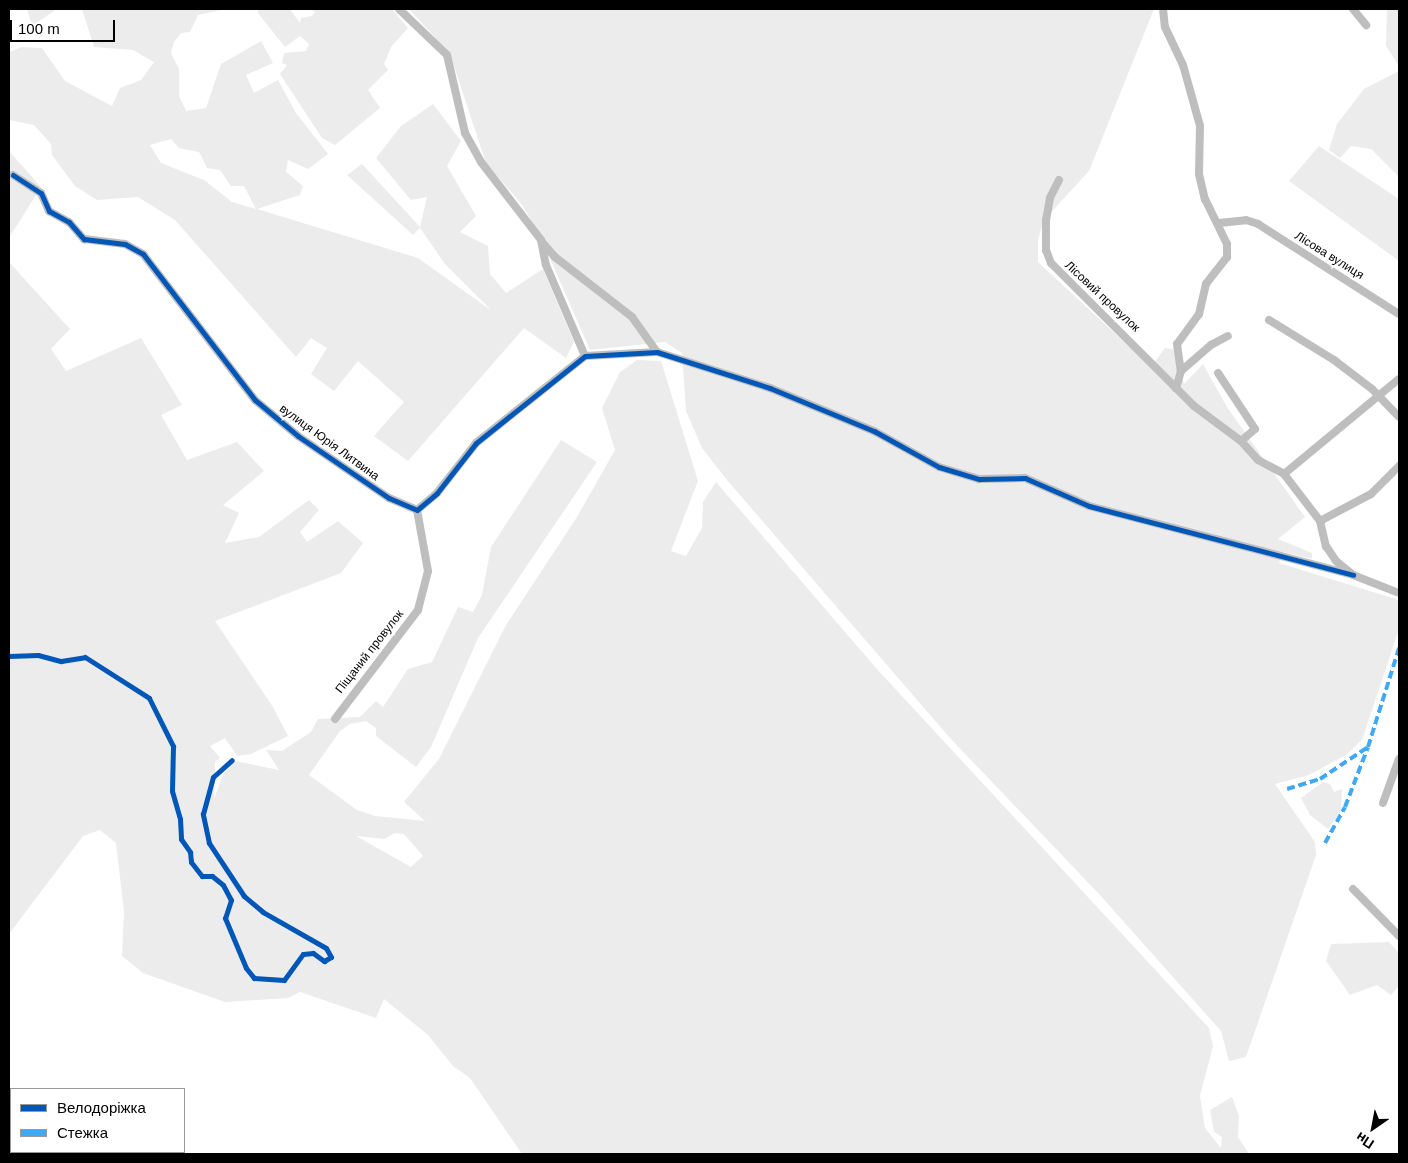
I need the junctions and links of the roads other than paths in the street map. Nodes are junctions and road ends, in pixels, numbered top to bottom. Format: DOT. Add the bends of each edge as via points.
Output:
graph roads {
  1 [pos="399,9"];
  2 [pos="1163,9"];
  3 [pos="1354,9"];
  4 [pos="1359,12"];
  5 [pos="1366,25"];
  6 [pos="14,175"];
  7 [pos="1059,180"];
  8 [pos="1220,223"];
  9 [pos="541,240"];
  10 [pos="1399,314"];
  11 [pos="1270,320"];
  12 [pos="1228,336"];
  13 [pos="658,352"];
  14 [pos="585,356"];
  15 [pos="1181,371"];
  16 [pos="1218,372"];
  17 [pos="1399,379"];
  18 [pos="1176,388"];
  19 [pos="1379,396"];
  20 [pos="1399,417"];
  21 [pos="1241,441"];
  22 [pos="1399,466"];
  23 [pos="1284,474"];
  24 [pos="417,510"];
  25 [pos="1320,521"];
  26 [pos="1353,576"];
  27 [pos="1399,593"];
  28 [pos="335,718"];
  29 [pos="1399,759"];
  30 [pos="1383,803"];
  31 [pos="1354,889"];
  32 [pos="1399,936"];
  1 -- 9 [label="street" via="447,55 465,133 482,162"];
  2 -- 8 [label="street" via="1200,126 1199,174 1205,199"];
  3 -- 4 [label="street"];
  4 -- 5 [label="street"];
  6 -- 24 [label="street, вулиця Юрія Литвина" via="41,193 48,211 68,222 84,239 125,244 143,254 255,400 298,436 389,498"];
  7 -- 18 [label="street, Лісовий провулок" via="1050,198 1046,220 1046,250 1051,263"];
  8 -- 10 [label="street, Лісова вулиця" via="1246,220 1258,224"];
  8 -- 15 [label="street" via="1227,257 1206,284 1199,314 1178,344"];
  9 -- 13 [label="street" via="555,257 632,317"];
  9 -- 14 [label="street" via="546,265"];
  11 -- 19 [label="street" via="1334,360"];
  12 -- 15 [label="street" via="1211,345"];
  13 -- 14 [label="street"];
  13 -- 26 [label="street" via="779,391 874,431 939,466 979,479 1025,478 1089,506"];
  14 -- 24 [label="street" via="476,443 437,493"];
  15 -- 18 [label="street"];
  16 -- 21 [label="street" via="1255,429"];
  17 -- 19 [label="street"];
  18 -- 21 [label="street, Лісовий провулок"];
  19 -- 20 [label="street"];
  19 -- 23 [label="street"];
  21 -- 23 [label="street" via="1258,460"];
  22 -- 25 [label="street" via="1371,494"];
  23 -- 25 [label="street"];
  24 -- 28 [label="street, Піщаний провулок" via="428,571 418,610"];
  25 -- 26 [label="street" via="1326,546 1336,562"];
  26 -- 27 [label="street"];
  29 -- 30 [label="street"];
  31 -- 32 [label="street"];
}
